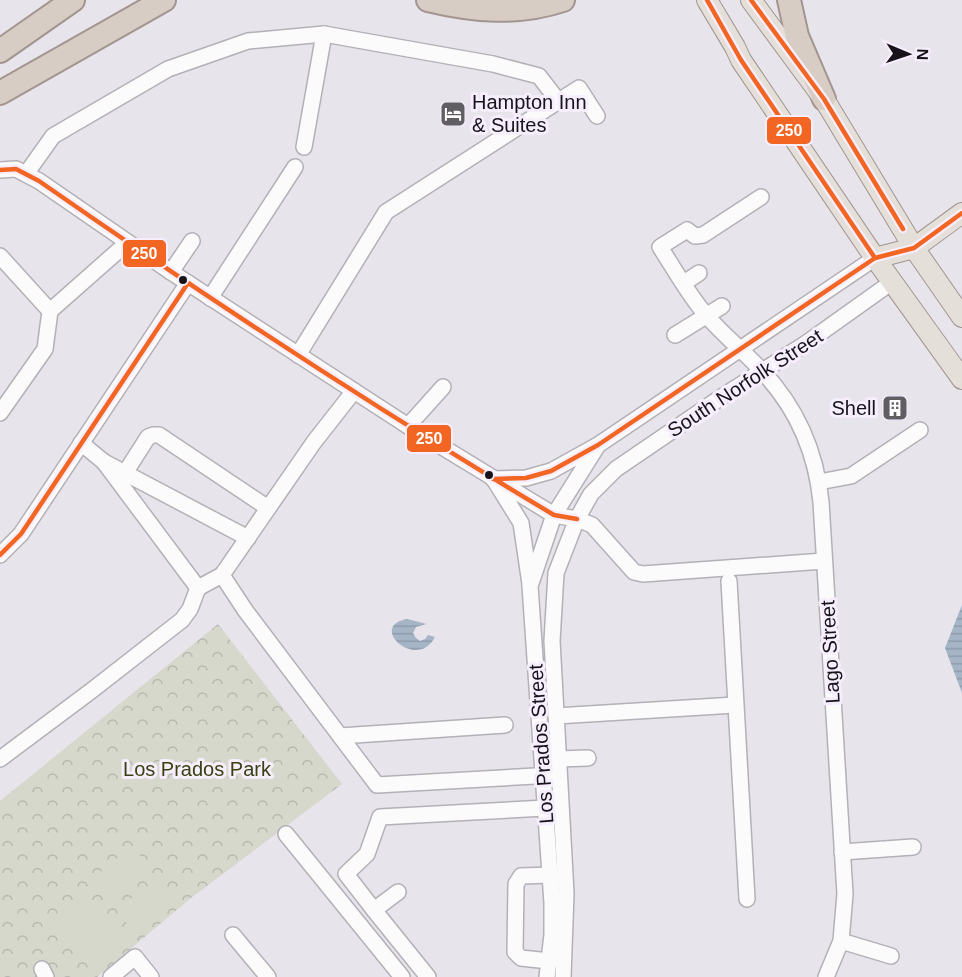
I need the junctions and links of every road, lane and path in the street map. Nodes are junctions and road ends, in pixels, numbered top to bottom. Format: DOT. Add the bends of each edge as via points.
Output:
graph roads {
  1 [pos="73,0"];
  2 [pos="159,0"];
  3 [pos="164,0"];
  4 [pos="428,0"];
  5 [pos="563,0"];
  6 [pos="707,0"];
  7 [pos="751,0"];
  8 [pos="789,0"];
  9 [pos="138,14"];
  10 [pos="324,34"];
  11 [pos="0,51"];
  12 [pos="0,93"];
  13 [pos="824,99"];
  14 [pos="559,102"];
  15 [pos="597,116"];
  16 [pos="304,147"];
  17 [pos="295,167"];
  18 [pos="0,170"];
  19 [pos="26,174"];
  20 [pos="761,197"];
  21 [pos="962,213"];
  22 [pos="192,241"];
  23 [pos="127,243"];
  24 [pos="914,248"];
  25 [pos="0,256"];
  26 [pos="875,258"];
  27 [pos="171,272"];
  28 [pos="699,273"];
  29 [pos="892,282"];
  30 [pos="188,283"];
  31 [pos="684,283"];
  32 [pos="210,298"];
  33 [pos="722,306"];
  34 [pos="50,311"];
  35 [pos="706,316"];
  36 [pos="962,317"];
  37 [pos="675,335"];
  38 [pos="740,348"];
  39 [pos="298,355"];
  40 [pos="763,372"];
  41 [pos="962,379"];
  42 [pos="443,387"];
  43 [pos="354,391"];
  44 [pos="0,413"];
  45 [pos="408,426"];
  46 [pos="920,430"];
  47 [pos="81,443"];
  48 [pos="598,445"];
  49 [pos="104,462"];
  50 [pos="124,473"];
  51 [pos="493,479"];
  52 [pos="819,482"];
  53 [pos="268,508"];
  54 [pos="554,515"];
  55 [pos="577,519"];
  56 [pos="248,538"];
  57 [pos="0,555"];
  58 [pos="824,561"];
  59 [pos="222,575"];
  60 [pos="729,580"];
  61 [pos="530,586"];
  62 [pos="198,588"];
  63 [pos="735,705"];
  64 [pos="556,716"];
  65 [pos="505,725"];
  66 [pos="340,736"];
  67 [pos="588,758"];
  68 [pos="0,759"];
  69 [pos="558,767"];
  70 [pos="542,775"];
  71 [pos="545,808"];
  72 [pos="286,834"];
  73 [pos="913,847"];
  74 [pos="842,852"];
  75 [pos="550,874"];
  76 [pos="398,892"];
  77 [pos="747,898"];
  78 [pos="374,910"];
  79 [pos="233,936"];
  80 [pos="841,941"];
  81 [pos="891,956"];
  82 [pos="549,961"];
  83 [pos="111,977"];
  84 [pos="151,977"];
  85 [pos="268,977"];
  86 [pos="402,977"];
  87 [pos="428,977"];
  88 [pos="547,977"];
  89 [pos="563,977"];
  90 [pos="826,977"];
  1 -- 11 [label="highway"];
  2 -- 9 [label="street"];
  3 -- 9 [label="highway"];
  4 -- 5 [label="highway" via="479,10 529,8"];
  6 -- 26 [label="main road" via="741,60"];
  7 -- 13 [label="main road"];
  8 -- 13 [label="highway" via="805,59"];
  9 -- 12 [label="highway"];
  10 -- 14 [label="street" via="539,76"];
  10 -- 16 [label="street"];
  10 -- 19 [label="street" via="248,41 168,69 53,136"];
  13 -- 24 [label="main road"];
  14 -- 15 [label="street" via="579,88"];
  14 -- 39 [label="street" via="386,212"];
  17 -- 32 [label="street"];
  18 -- 19 [label="street" via="16,169"];
  19 -- 23 [label="street"];
  20 -- 31 [label="street, Lago Street" via="703,235 695,236 687,230 660,248"];
  21 -- 24 [label="main road, South Norfolk Street"];
  22 -- 27 [label="street"];
  23 -- 27 [label="street"];
  23 -- 34 [label="street"];
  24 -- 26 [label="main road, South Norfolk Street"];
  24 -- 29 [label="main road, South Norfolk Street"];
  24 -- 36 [label="main road"];
  25 -- 34 [label="street"];
  26 -- 29 [label="main road"];
  26 -- 38 [label="street, South Norfolk Street"];
  27 -- 30 [label="street"];
  28 -- 31 [label="street"];
  29 -- 40 [label="street, South Norfolk Street"];
  29 -- 41 [label="main road"];
  30 -- 32 [label="street"];
  30 -- 47 [label="street"];
  31 -- 35 [label="street, Lago Street"];
  32 -- 39 [label="street"];
  33 -- 35 [label="street"];
  34 -- 44 [label="street" via="45,349"];
  35 -- 37 [label="street"];
  35 -- 38 [label="street, Lago Street"];
  38 -- 40 [label="street, Lago Street"];
  38 -- 48 [label="street, South Norfolk Street"];
  39 -- 43 [label="street"];
  40 -- 52 [label="street, Lago Street" via="801,427"];
  40 -- 55 [label="street, South Norfolk Street" via="616,469 591,494"];
  42 -- 45 [label="street"];
  43 -- 45 [label="street"];
  43 -- 53 [label="street"];
  45 -- 51 [label="street"];
  46 -- 52 [label="street" via="851,476"];
  47 -- 49 [label="street"];
  47 -- 57 [label="street" via="21,534"];
  48 -- 51 [label="street" via="551,471 526,478"];
  48 -- 54 [label="street, South Norfolk Street"];
  49 -- 50 [label="street"];
  49 -- 62 [label="street"];
  50 -- 53 [label="street" via="147,437 159,435"];
  50 -- 56 [label="street"];
  51 -- 54 [label="street"];
  51 -- 61 [label="street" via="520,523"];
  52 -- 58 [label="street, Lago Street"];
  53 -- 56 [label="street"];
  54 -- 55 [label="street"];
  54 -- 61 [label="street, Los Prados Street"];
  55 -- 58 [label="street" via="592,525 638,573"];
  55 -- 64 [label="street, Los Prados Street" via="556,573 554,589"];
  56 -- 59 [label="street"];
  58 -- 74 [label="street, Lago Street"];
  59 -- 62 [label="street"];
  59 -- 66 [label="street"];
  60 -- 63 [label="street"];
  61 -- 70 [label="street, Los Prados Street"];
  62 -- 68 [label="street" via="182,620"];
  63 -- 64 [label="street"];
  63 -- 77 [label="street"];
  64 -- 69 [label="street, Los Prados Street"];
  65 -- 66 [label="street"];
  66 -- 70 [label="street" via="377,785"];
  67 -- 69 [label="street"];
  69 -- 70 [label="street"];
  69 -- 89 [label="street, Los Prados Street" via="567,893"];
  70 -- 71 [label="street, Los Prados Street"];
  71 -- 75 [label="street, Los Prados Street"];
  71 -- 78 [label="street" via="380,817 367,854 346,874"];
  72 -- 86 [label="street"];
  73 -- 74 [label="street"];
  74 -- 80 [label="street, Lago Street" via="845,894"];
  75 -- 82 [label="street, Los Prados Street"];
  75 -- 82 [label="street" via="521,876 516,884 515,941 515,952 521,958"];
  76 -- 78 [label="street"];
  78 -- 87 [label="street"];
  79 -- 85 [label="street"];
  80 -- 81 [label="street"];
  80 -- 90 [label="street, Lago Street"];
  82 -- 88 [label="street, Los Prados Street"];
  83 -- 84 [label="street" via="135,957"];
}
